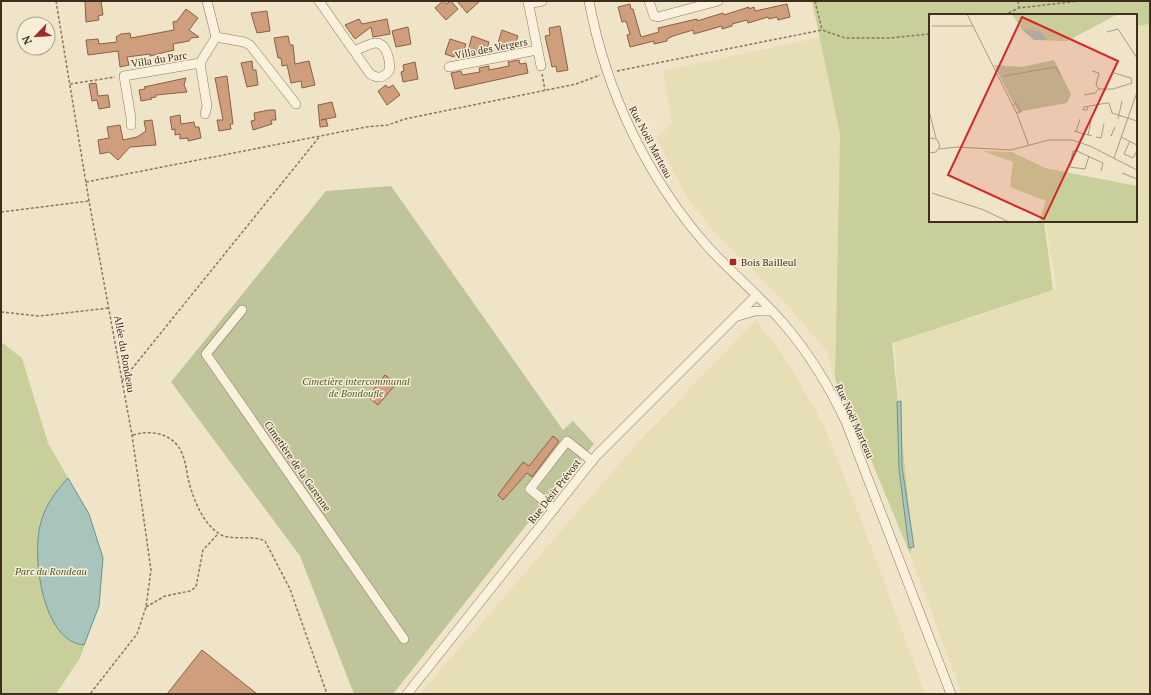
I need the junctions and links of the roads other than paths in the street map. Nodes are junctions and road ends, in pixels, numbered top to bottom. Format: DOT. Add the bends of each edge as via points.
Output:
graph roads {
  1 [pos="207,1"];
  2 [pos="319,1"];
  3 [pos="542,1"];
  4 [pos="589,1"];
  5 [pos="649,1"];
  6 [pos="718,1"];
  7 [pos="528,2"];
  8 [pos="216,37"];
  9 [pos="537,50"];
  10 [pos="354,51"];
  11 [pos="200,63"];
  12 [pos="541,66"];
  13 [pos="449,67"];
  14 [pos="296,104"];
  15 [pos="205,114"];
  16 [pos="130,125"];
  17 [pos="756,296"];
  18 [pos="242,310"];
  19 [pos="772,311"];
  20 [pos="735,317"];
  21 [pos="592,461"];
  22 [pos="554,509"];
  23 [pos="404,639"];
  24 [pos="407,694"];
  25 [pos="951,694"];
  1 -- 8 [label="street"];
  2 -- 10 [label="street"];
  3 -- 7 [label="street, Villa des Vergers"];
  4 -- 17 [label="street, Rue Noël Marteau" via="608,73 635,138 664,190 709,247"];
  5 -- 6 [label="street" via="653,20"];
  7 -- 9 [label="street, Villa des Vergers"];
  8 -- 11 [label="street, Villa du Parc"];
  8 -- 14 [label="street" via="250,45"];
  9 -- 12 [label="street, Villa des Vergers"];
  9 -- 13 [label="street, Villa des Vergers"];
  11 -- 15 [label="street, Villa du Parc" via="207,106"];
  11 -- 16 [label="street, Villa du Parc" via="124,76"];
  17 -- 19 [label="street, Rue Noël Marteau"];
  17 -- 20 [label="street, Rue Désir Prévost"];
  18 -- 23 [label="street, Cimetière de la Garenne" via="206,354"];
  19 -- 20 [label="street, Rue Désir Prévost" via="748,312"];
  19 -- 25 [label="street, Rue Noël Marteau" via="815,365 846,422"];
  20 -- 21 [label="street, Rue Désir Prévost"];
  21 -- 22 [label="street, Rue Désir Prévost"];
  21 -- 22 [label="street" via="567,441 530,489"];
  22 -- 24 [label="street, Rue Désir Prévost"];
}
